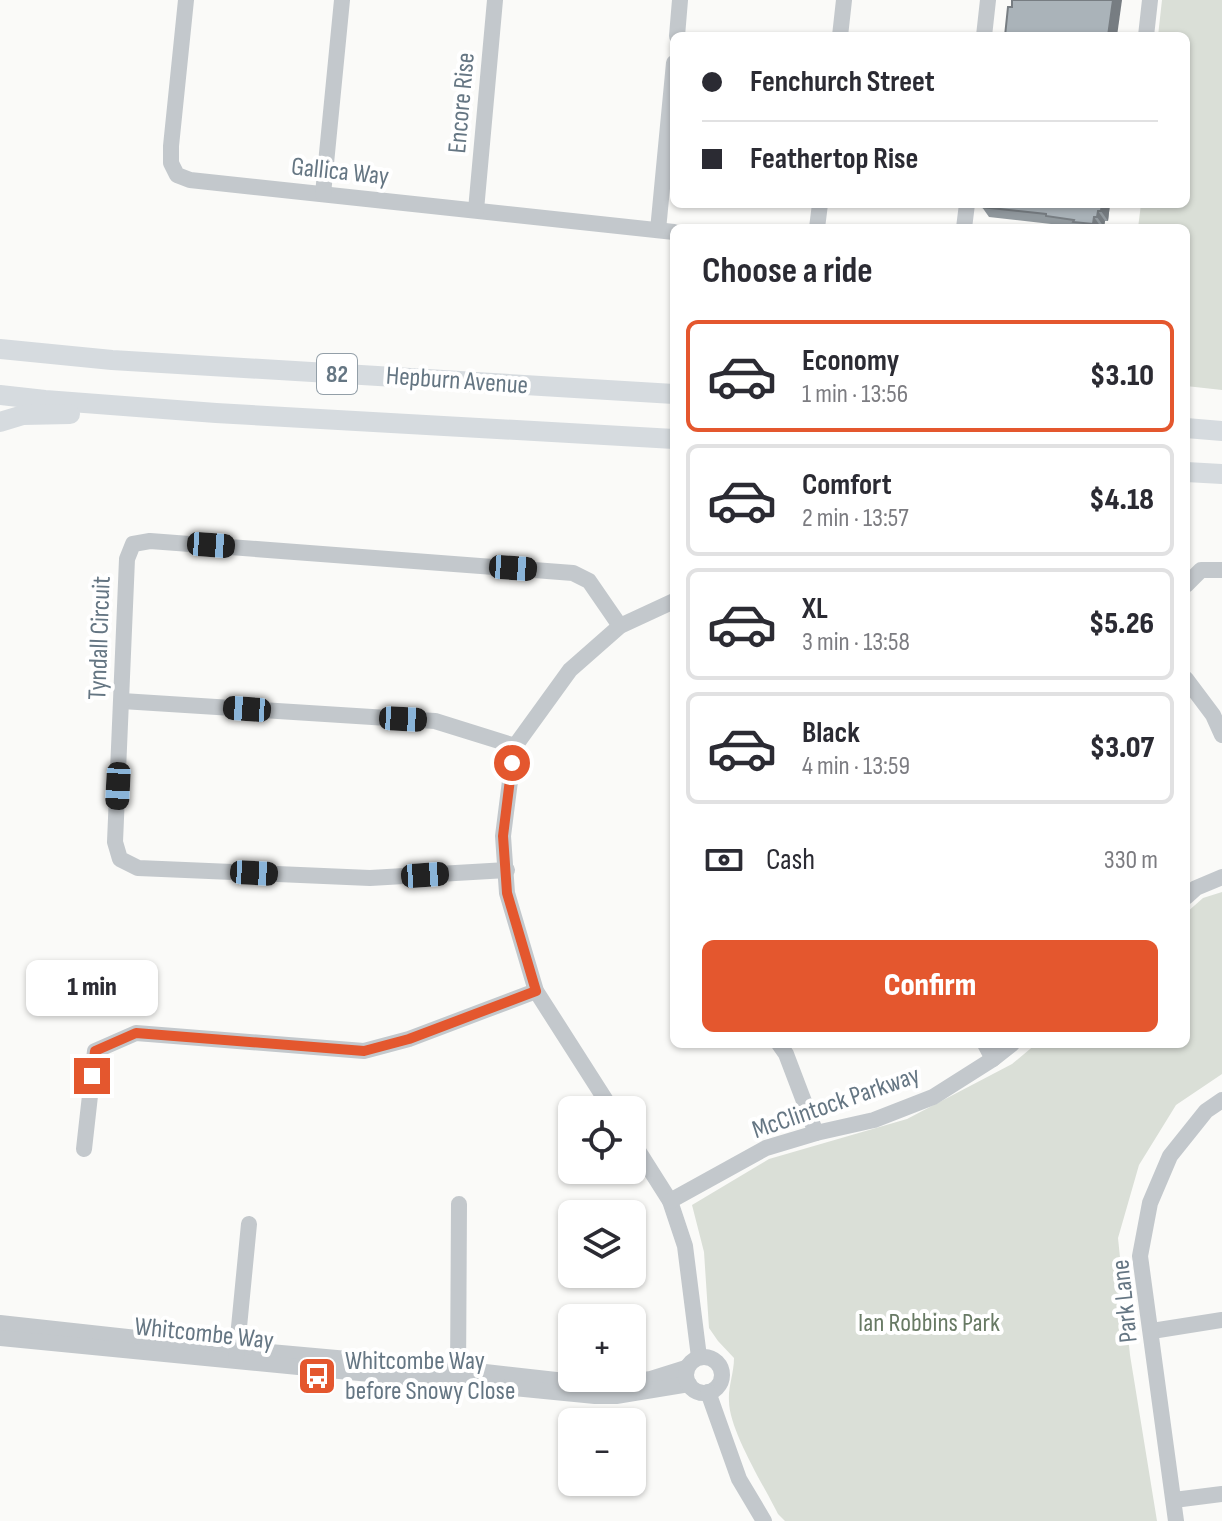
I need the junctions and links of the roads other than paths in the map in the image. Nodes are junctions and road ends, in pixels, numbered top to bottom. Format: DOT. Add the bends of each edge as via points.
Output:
graph roads {
  1 [pos="186,0"];
  2 [pos="342,0"];
  3 [pos="495,0"];
  4 [pos="680,0"];
  5 [pos="844,0"];
  6 [pos="988,0"];
  7 [pos="1150,0"];
  8 [pos="677,32"];
  9 [pos="840,32"];
  10 [pos="984,32"];
  11 [pos="1146,32"];
  12 [pos="670,147"];
  13 [pos="323,194"];
  14 [pos="476,210"];
  15 [pos="666,231"];
  16 [pos="6,353"];
  17 [pos="670,394"];
  18 [pos="0,395"];
  19 [pos="216,413"];
  20 [pos="0,422"];
  21 [pos="1190,428"];
  22 [pos="1222,431"];
  23 [pos="670,439"];
  24 [pos="1190,472"];
  25 [pos="1222,474"];
  26 [pos="1222,570"];
  27 [pos="1190,581"];
  28 [pos="670,603"];
  29 [pos="620,626"];
  30 [pos="1190,684"];
  31 [pos="122,701"];
  32 [pos="1222,735"];
  33 [pos="515,746"];
  34 [pos="507,870"];
  35 [pos="1222,877"];
  36 [pos="1190,893"];
  37 [pos="536,991"];
  38 [pos="782,1048"];
  39 [pos="989,1052"];
  40 [pos="603,1096"];
  41 [pos="1222,1100"];
  42 [pos="816,1133"];
  43 [pos="84,1149"];
  44 [pos="646,1163"];
  45 [pos="670,1201"];
  46 [pos="459,1204"];
  47 [pos="249,1224"];
  48 [pos="1222,1320"];
  49 [pos="0,1323"];
  50 [pos="1152,1331"];
  51 [pos="0,1338"];
  52 [pos="237,1356"];
  53 [pos="692,1370"];
  54 [pos="458,1375"];
  55 [pos="708,1392"];
  56 [pos="1222,1494"];
  57 [pos="1174,1500"];
  58 [pos="764,1521"];
  59 [pos="1176,1521"];
  1 -- 13 [label="street, Gallica Way" via="171,146 177,175"];
  2 -- 13 [label="street"];
  3 -- 14 [label="street, Encore Rise"];
  4 -- 8 [label="street"];
  5 -- 9 [label="street"];
  6 -- 10 [label="street"];
  7 -- 11 [label="street"];
  12 -- 15 [label="street"];
  13 -- 14 [label="street, Gallica Way"];
  14 -- 15 [label="street, Gallica Way"];
  16 -- 17 [label="main road, Hepburn Avenue / 82"];
  18 -- 19 [label="main road, Hepburn Avenue / 82"];
  19 -- 20 [label="main road" via="196,421 62,413"];
  19 -- 23 [label="main road, Hepburn Avenue / 82"];
  21 -- 22 [label="main road"];
  24 -- 25 [label="main road"];
  26 -- 27 [label="street" via="1201,570"];
  28 -- 29 [label="street"];
  29 -- 31 [label="street, Tyndall Circuit" via="589,581 573,573 150,541 133,544 127,559"];
  29 -- 33 [label="street" via="570,670"];
  30 -- 32 [label="street"];
  31 -- 33 [label="street" via="435,721"];
  31 -- 34 [label="street, Tyndall Circuit" via="115,842 120,859 138,868 370,878"];
  33 -- 34 [label="street" via="503,836"];
  34 -- 37 [label="street" via="507,893"];
  35 -- 36 [label="street"];
  37 -- 40 [label="street"];
  37 -- 43 [label="street" via="364,1051 136,1033 95,1051"];
  38 -- 42 [label="street"];
  39 -- 42 [label="street, McClintock Parkway" via="933,1097 874,1120"];
  41 -- 50 [label="street, Park Lane" via="1206,1111 1170,1156 1150,1203 1140,1256"];
  42 -- 45 [label="street, McClintock Parkway" via="766,1148"];
  44 -- 45 [label="street"];
  45 -- 53 [label="street" via="685,1246"];
  46 -- 54 [label="street"];
  47 -- 52 [label="street"];
  48 -- 50 [label="street"];
  49 -- 52 [label="street, Whitcombe Way"];
  50 -- 57 [label="street, Park Lane"];
  51 -- 52 [label="street, Whitcombe Way"];
  52 -- 54 [label="street, Whitcombe Way"];
  53 -- 54 [label="street, Whitcombe Way" via="613,1384"];
  53 -- 55 [label="street" via="694,1390"];
  53 -- 55 [label="street" via="705,1357 716,1361 721,1382"];
  55 -- 58 [label="street" via="739,1479"];
  56 -- 57 [label="street"];
  57 -- 59 [label="street, Park Lane"];
}
